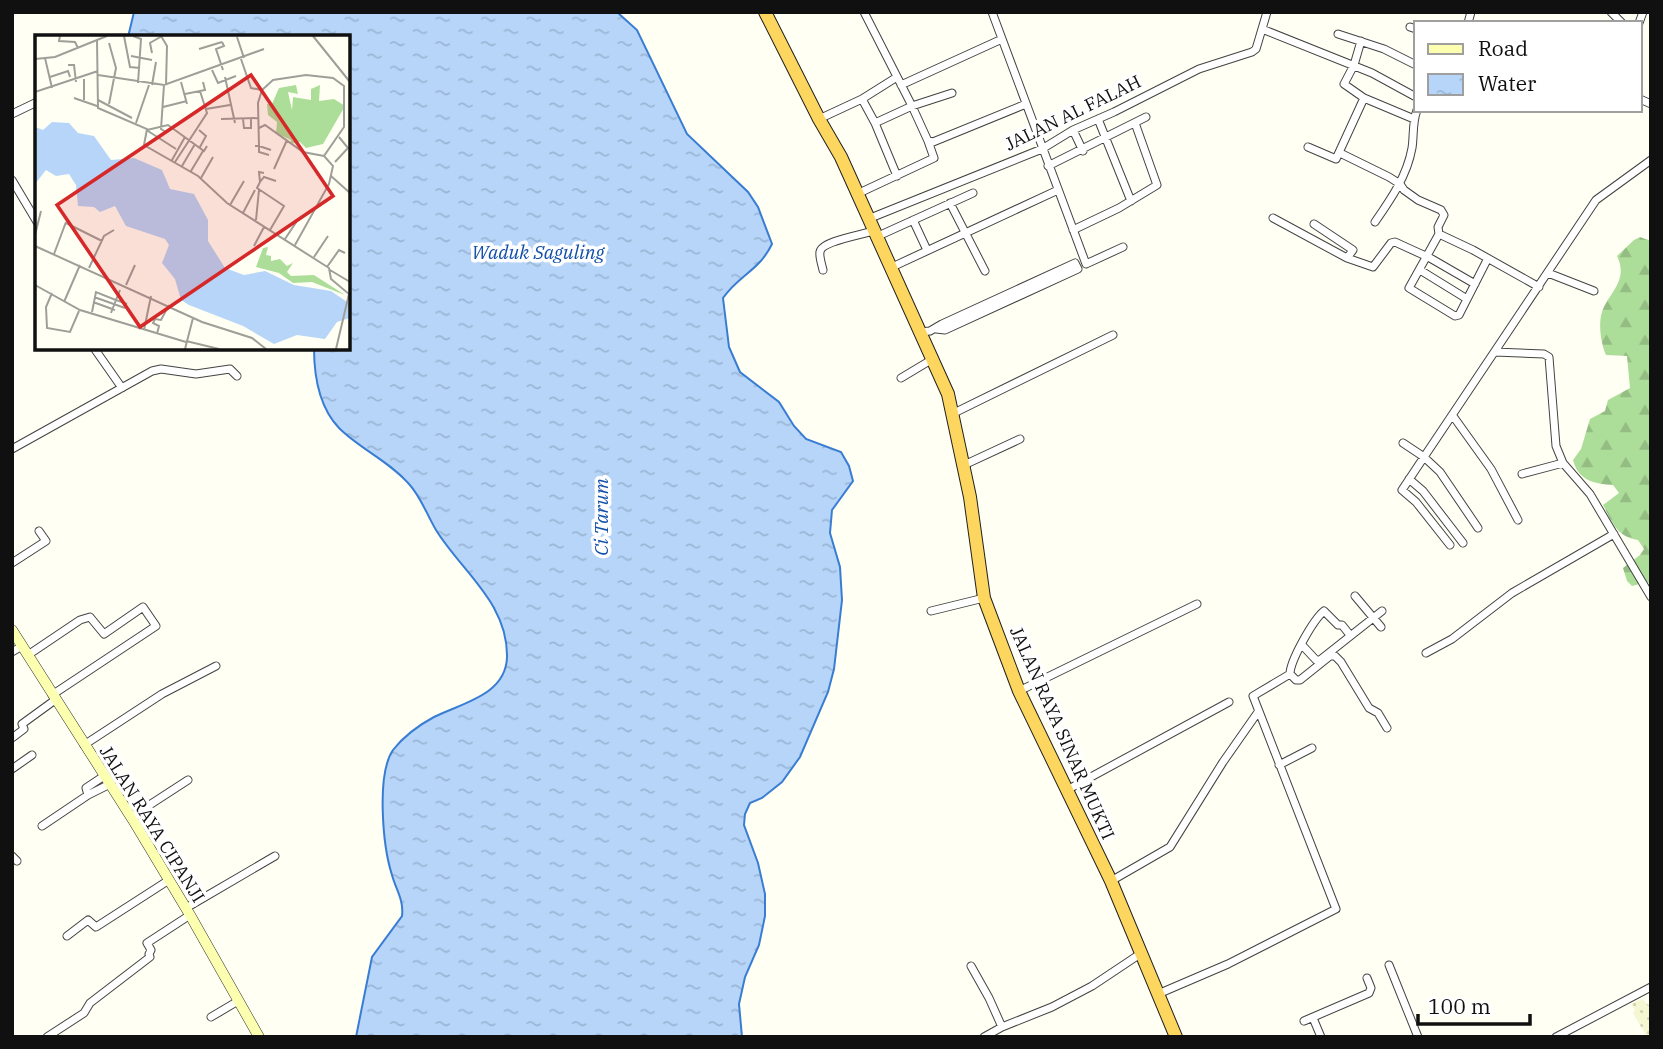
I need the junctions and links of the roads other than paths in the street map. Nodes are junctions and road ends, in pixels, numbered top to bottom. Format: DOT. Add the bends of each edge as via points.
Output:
graph roads {
  1 [pos="765,12"];
  2 [pos="864,12"];
  3 [pos="992,12"];
  4 [pos="1267,12"];
  5 [pos="1262,29"];
  6 [pos="1338,34"];
  7 [pos="1002,39"];
  8 [pos="1361,41"];
  9 [pos="1414,64"];
  10 [pos="1354,65"];
  11 [pos="897,77"];
  12 [pos="901,85"];
  13 [pos="952,93"];
  14 [pos="1414,96"];
  15 [pos="1364,98"];
  16 [pos="862,99"];
  17 [pos="35,103"];
  18 [pos="1027,104"];
  19 [pos="912,106"];
  20 [pos="12,114"];
  21 [pos="1415,114"];
  22 [pos="1146,117"];
  23 [pos="819,119"];
  24 [pos="1098,119"];
  25 [pos="875,123"];
  26 [pos="1135,123"];
  27 [pos="1073,130"];
  28 [pos="1106,138"];
  29 [pos="928,141"];
  30 [pos="1308,146"];
  31 [pos="1042,149"];
  32 [pos="1083,150"];
  33 [pos="1340,153"];
  34 [pos="1651,160"];
  35 [pos="1048,166"];
  36 [pos="897,176"];
  37 [pos="12,180"];
  38 [pos="1400,184"];
  39 [pos="1058,190"];
  40 [pos="973,193"];
  41 [pos="857,194"];
  42 [pos="1131,201"];
  43 [pos="35,203"];
  44 [pos="950,203"];
  45 [pos="29,207"];
  46 [pos="35,218"];
  47 [pos="1273,218"];
  48 [pos="913,220"];
  49 [pos="1376,222"];
  50 [pos="1314,224"];
  51 [pos="872,229"];
  52 [pos="1073,230"];
  53 [pos="965,232"];
  54 [pos="1438,234"];
  55 [pos="1123,247"];
  56 [pos="927,250"];
  57 [pos="1347,258"];
  58 [pos="1427,258"];
  59 [pos="1487,260"];
  60 [pos="890,268"];
  61 [pos="823,270"];
  62 [pos="1420,270"];
  63 [pos="985,271"];
  64 [pos="1548,273"];
  65 [pos="1475,284"];
  66 [pos="1539,287"];
  67 [pos="1594,290"];
  68 [pos="1007,298"];
  69 [pos="1467,299"];
  70 [pos="919,332"];
  71 [pos="1113,335"];
  72 [pos="95,350"];
  73 [pos="1494,352"];
  74 [pos="931,360"];
  75 [pos="237,376"];
  76 [pos="901,378"];
  77 [pos="122,388"];
  78 [pos="954,413"];
  79 [pos="1453,415"];
  80 [pos="1020,439"];
  81 [pos="1402,443"];
  82 [pos="12,449"];
  83 [pos="1424,457"];
  84 [pos="1563,463"];
  85 [pos="964,464"];
  86 [pos="1522,474"];
  87 [pos="1409,479"];
  88 [pos="1518,520"];
  89 [pos="1478,528"];
  90 [pos="39,531"];
  91 [pos="1614,534"];
  92 [pos="1463,543"];
  93 [pos="1450,545"];
  94 [pos="12,563"];
  95 [pos="12,571"];
  96 [pos="1355,596"];
  97 [pos="1651,597"];
  98 [pos="984,598"];
  99 [pos="1198,604"];
  100 [pos="931,611"];
  101 [pos="1382,611"];
  102 [pos="1373,618"];
  103 [pos="1381,627"];
  104 [pos="12,631"];
  105 [pos="1350,635"];
  106 [pos="1302,645"];
  107 [pos="25,651"];
  108 [pos="12,652"];
  109 [pos="1426,653"];
  110 [pos="216,666"];
  111 [pos="1290,674"];
  112 [pos="1019,691"];
  113 [pos="53,697"];
  114 [pos="1228,702"];
  115 [pos="1258,712"];
  116 [pos="1387,728"];
  117 [pos="12,738"];
  118 [pos="84,746"];
  119 [pos="1312,748"];
  120 [pos="32,755"];
  121 [pos="1279,765"];
  122 [pos="12,769"];
  123 [pos="107,780"];
  124 [pos="188,780"];
  125 [pos="1067,790"];
  126 [pos="131,817"];
  127 [pos="42,826"];
  128 [pos="275,856"];
  129 [pos="169,880"];
  130 [pos="1111,881"];
  131 [pos="188,912"];
  132 [pos="67,936"];
  133 [pos="1140,954"];
  134 [pos="1389,965"];
  135 [pos="971,966"];
  136 [pos="1367,978"];
  137 [pos="1651,987"];
  138 [pos="1158,994"];
  139 [pos="239,1002"];
  140 [pos="211,1017"];
  141 [pos="1313,1018"];
  142 [pos="1304,1021"];
  143 [pos="1002,1027"];
  144 [pos="47,1037"];
  145 [pos="258,1037"];
  146 [pos="984,1037"];
  147 [pos="1175,1037"];
  148 [pos="1321,1037"];
  149 [pos="1418,1037"];
  150 [pos="1556,1037"];
  1 -- 23 [label="highway, JALAN RAYA SINAR MUKTI"];
  2 -- 11 [label="street"];
  3 -- 7 [label="street"];
  4 -- 5 [label="street, JALAN AL FALAH"];
  5 -- 10 [label="street"];
  5 -- 24 [label="street, JALAN AL FALAH" via="1252,52 1199,69"];
  6 -- 8 [label="street"];
  7 -- 12 [label="street"];
  7 -- 18 [label="street"];
  8 -- 9 [label="street"];
  8 -- 10 [label="street"];
  10 -- 14 [label="street"];
  10 -- 15 [label="street" via="1345,87"];
  11 -- 12 [label="street"];
  11 -- 16 [label="street"];
  12 -- 19 [label="street"];
  13 -- 19 [label="street"];
  15 -- 21 [label="street"];
  15 -- 33 [label="street"];
  16 -- 23 [label="street"];
  16 -- 25 [label="street"];
  17 -- 20 [label="street"];
  18 -- 29 [label="street"];
  18 -- 31 [label="street"];
  19 -- 25 [label="street"];
  19 -- 29 [label="street"];
  21 -- 38 [label="street" via="1412,149"];
  22 -- 26 [label="street"];
  23 -- 41 [label="highway, JALAN RAYA SINAR MUKTI"];
  24 -- 27 [label="street, JALAN AL FALAH"];
  24 -- 28 [label="street"];
  25 -- 36 [label="street"];
  26 -- 28 [label="street"];
  26 -- 42 [label="street" via="1157,185"];
  27 -- 31 [label="street, JALAN AL FALAH"];
  27 -- 32 [label="street"];
  28 -- 32 [label="street"];
  28 -- 42 [label="street"];
  29 -- 36 [label="street" via="934,158"];
  30 -- 33 [label="street" via="1335,160"];
  31 -- 35 [label="street"];
  31 -- 51 [label="street, JALAN AL FALAH"];
  32 -- 35 [label="street"];
  33 -- 38 [label="street"];
  34 -- 64 [label="street" via="1596,200"];
  35 -- 39 [label="street"];
  36 -- 41 [label="street"];
  37 -- 45 [label="street"];
  38 -- 49 [label="street"];
  38 -- 54 [label="street" via="1409,194 1442,211"];
  39 -- 52 [label="street"];
  39 -- 53 [label="street"];
  40 -- 44 [label="street"];
  41 -- 51 [label="highway, JALAN RAYA SINAR MUKTI"];
  42 -- 52 [label="street"];
  43 -- 45 [label="street"];
  44 -- 48 [label="street"];
  44 -- 53 [label="street"];
  45 -- 46 [label="street"];
  47 -- 57 [label="street"];
  48 -- 51 [label="street"];
  48 -- 56 [label="street"];
  50 -- 57 [label="street" via="1353,250"];
  51 -- 60 [label="highway, JALAN RAYA SINAR MUKTI"];
  51 -- 61 [label="street" via="821,248"];
  52 -- 55 [label="street" via="1086,264"];
  53 -- 56 [label="street"];
  53 -- 63 [label="street"];
  54 -- 58 [label="street"];
  54 -- 59 [label="street"];
  56 -- 60 [label="street"];
  57 -- 58 [label="street" via="1373,267 1394,242"];
  58 -- 62 [label="street"];
  58 -- 65 [label="street"];
  59 -- 65 [label="street"];
  59 -- 66 [label="street"];
  60 -- 70 [label="highway, JALAN RAYA SINAR MUKTI"];
  62 -- 69 [label="street"];
  62 -- 69 [label="street" via="1410,291 1456,317"];
  64 -- 66 [label="street"];
  64 -- 67 [label="street"];
  65 -- 69 [label="street"];
  66 -- 73 [label="street"];
  68 -- 68 [label="street" via="1077,264 1078,269"];
  68 -- 70 [label="street"];
  70 -- 74 [label="highway, JALAN RAYA SINAR MUKTI"];
  71 -- 78 [label="street"];
  72 -- 77 [label="street"];
  73 -- 79 [label="street"];
  73 -- 84 [label="street" via="1549,357 1556,446"];
  74 -- 76 [label="street"];
  74 -- 78 [label="highway, JALAN RAYA SINAR MUKTI"];
  75 -- 77 [label="street" via="230,369 196,374 158,370"];
  77 -- 82 [label="street"];
  78 -- 85 [label="highway, JALAN RAYA SINAR MUKTI"];
  79 -- 83 [label="street"];
  79 -- 88 [label="street" via="1482,454"];
  80 -- 85 [label="street"];
  81 -- 83 [label="street"];
  83 -- 87 [label="street"];
  83 -- 89 [label="street" via="1440,472"];
  84 -- 86 [label="street"];
  84 -- 91 [label="street" via="1590,494"];
  85 -- 98 [label="highway, JALAN RAYA SINAR MUKTI"];
  87 -- 92 [label="street"];
  87 -- 93 [label="street" via="1402,489"];
  90 -- 94 [label="street" via="46,541"];
  91 -- 97 [label="street"];
  91 -- 109 [label="street" via="1511,593 1452,639"];
  94 -- 95 [label="street"];
  96 -- 102 [label="street"];
  98 -- 100 [label="street"];
  98 -- 112 [label="highway, JALAN RAYA SINAR MUKTI"];
  99 -- 112 [label="street"];
  101 -- 102 [label="street"];
  102 -- 103 [label="street"];
  102 -- 105 [label="street"];
  104 -- 107 [label="main road, JALAN RAYA CIPANJI"];
  105 -- 106 [label="street" via="1319,661"];
  105 -- 106 [label="street" via="1324,611"];
  106 -- 111 [label="street"];
  107 -- 108 [label="street"];
  107 -- 113 [label="main road, JALAN RAYA CIPANJI"];
  107 -- 113 [label="street" via="90,617 104,634 143,607 156,626"];
  110 -- 118 [label="street" via="162,694"];
  111 -- 115 [label="street" via="1254,694"];
  111 -- 116 [label="street" via="1300,680 1335,656"];
  112 -- 125 [label="highway, JALAN RAYA SINAR MUKTI"];
  113 -- 117 [label="street" via="22,723 24,729"];
  113 -- 118 [label="main road, JALAN RAYA CIPANJI"];
  114 -- 125 [label="street"];
  115 -- 121 [label="street"];
  115 -- 130 [label="street" via="1170,846"];
  118 -- 123 [label="main road, JALAN RAYA CIPANJI"];
  119 -- 121 [label="street"];
  120 -- 122 [label="street"];
  121 -- 138 [label="street" via="1336,908"];
  123 -- 126 [label="main road, JALAN RAYA CIPANJI"];
  123 -- 127 [label="street"];
  124 -- 126 [label="street"];
  125 -- 130 [label="highway, JALAN RAYA SINAR MUKTI"];
  126 -- 129 [label="main road, JALAN RAYA CIPANJI"];
  128 -- 131 [label="street"];
  129 -- 131 [label="main road, JALAN RAYA CIPANJI"];
  129 -- 132 [label="street" via="96,927 88,920"];
  130 -- 133 [label="highway, JALAN RAYA SINAR MUKTI"];
  131 -- 139 [label="main road, JALAN RAYA CIPANJI"];
  131 -- 144 [label="street" via="147,943 150,957 90,1003 84,1013"];
  133 -- 138 [label="highway, JALAN RAYA SINAR MUKTI"];
  133 -- 143 [label="street" via="1092,986"];
  134 -- 149 [label="street"];
  135 -- 143 [label="street"];
  136 -- 141 [label="street" via="1369,993"];
  137 -- 150 [label="street"];
  138 -- 147 [label="highway, JALAN RAYA SINAR MUKTI"];
  139 -- 140 [label="street"];
  139 -- 145 [label="main road, JALAN RAYA CIPANJI"];
  141 -- 142 [label="street"];
  141 -- 148 [label="street"];
  143 -- 146 [label="street"];
}
